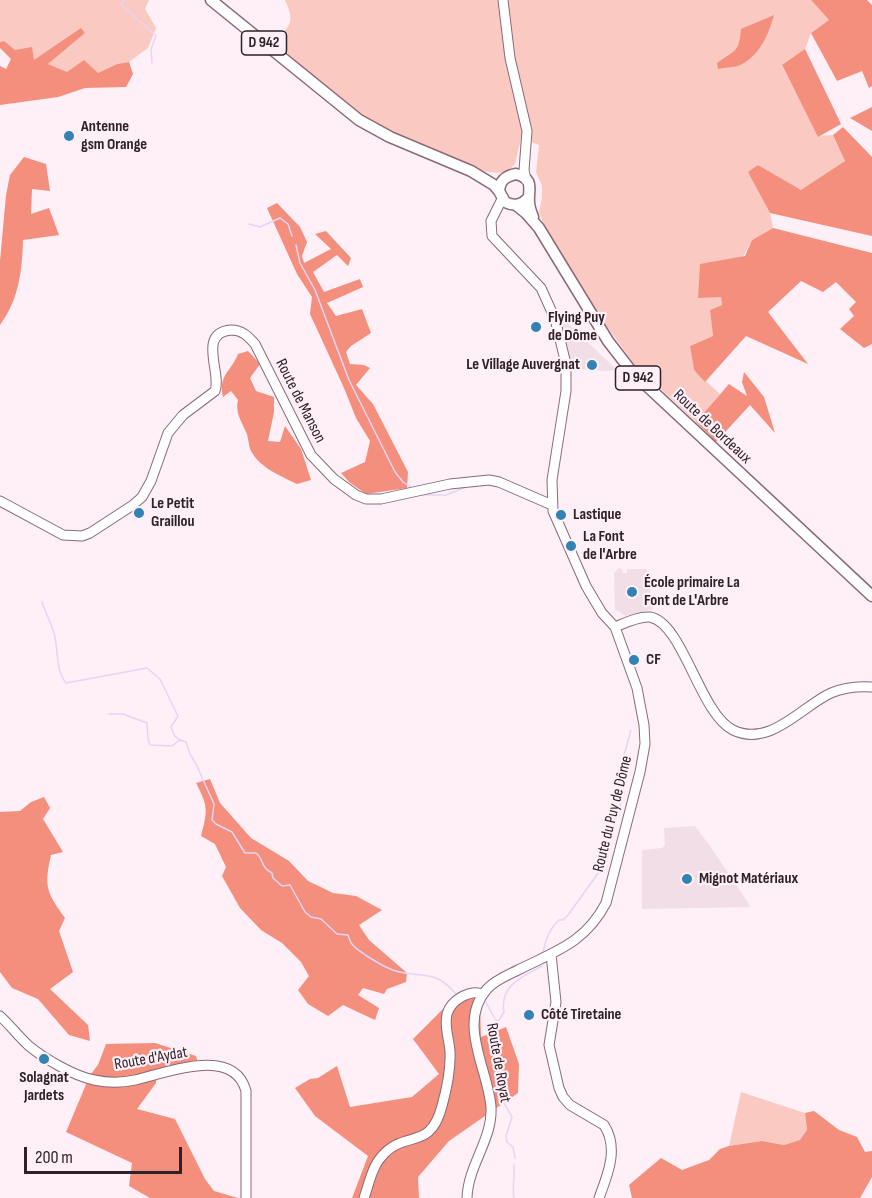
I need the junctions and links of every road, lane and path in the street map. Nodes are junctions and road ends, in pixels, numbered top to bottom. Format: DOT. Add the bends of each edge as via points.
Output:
graph roads {
  1 [pos="211,0"];
  2 [pos="503,0"];
  3 [pos="526,145"];
  4 [pos="471,171"];
  5 [pos="510,176"];
  6 [pos="526,180"];
  7 [pos="529,197"];
  8 [pos="507,200"];
  9 [pos="538,228"];
  10 [pos="0,501"];
  11 [pos="552,505"];
  12 [pos="872,596"];
  13 [pos="615,627"];
  14 [pos="872,687"];
  15 [pos="551,954"];
  16 [pos="483,994"];
  17 [pos="0,1016"];
  18 [pos="246,1198"];
  19 [pos="364,1198"];
  20 [pos="466,1198"];
  21 [pos="599,1198"];
  1 -- 4 [label="main road, Route de Bordeaux / D 942" via="359,120"];
  2 -- 3 [label="main road"];
  3 -- 5 [label="main road"];
  3 -- 6 [label="main road"];
  4 -- 5 [label="main road, Route de Bordeaux / D 942" via="500,178"];
  4 -- 8 [label="main road, Route de Bordeaux / D 942" via="494,185"];
  5 -- 6 [label="main road"];
  5 -- 8 [label="main road" via="502,181"];
  6 -- 7 [label="main road"];
  7 -- 8 [label="main road" via="525,202"];
  7 -- 9 [label="main road, Route de Bordeaux / D 942"];
  8 -- 9 [label="main road, Route de Bordeaux / D 942" via="526,213"];
  8 -- 11 [label="main road, Route du Puy de Dôme" via="492,217 492,236 537,281 548,300 565,358 566,391 552,480"];
  9 -- 12 [label="main road, Route de Bordeaux / D 942" via="599,327 632,372"];
  10 -- 11 [label="main road, Route de Manson" via="63,535 72,536 90,533 125,511 142,496 175,424 214,391 215,340 226,331 238,331 255,344 311,455 356,495 381,499 489,480"];
  11 -- 13 [label="main road, Route du Puy de Dôme" via="585,582 602,614"];
  13 -- 14 [label="main road" via="646,617 662,623 713,710 727,726 741,733 776,728 839,690"];
  13 -- 15 [label="main road, Route du Puy de Dôme" via="637,688 644,756 606,903 592,926"];
  15 -- 16 [label="main road, Route du Puy de Dôme" via="494,983"];
  15 -- 21 [label="main road" via="556,1002 549,1045 559,1088 570,1105 604,1125 610,1143 611,1161"];
  16 -- 19 [label="main road" via="475,992 461,998 447,1013 450,1065 438,1120 424,1136 401,1143 383,1155"];
  16 -- 20 [label="main road, Route de Royat" via="474,1028 489,1091 491,1118 468,1180"];
  17 -- 18 [label="main road, Route d'Aydat" via="37,1052 97,1081 123,1082 192,1066 232,1070 242,1079 246,1091"];
}
